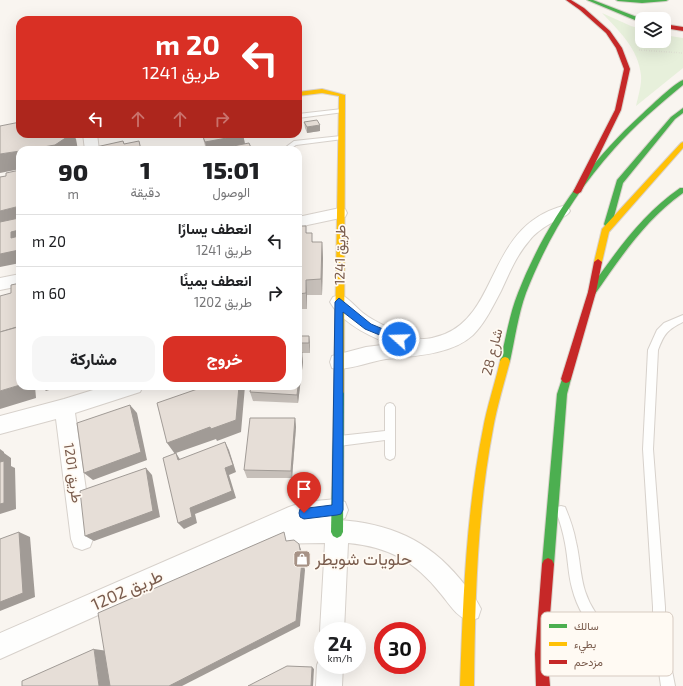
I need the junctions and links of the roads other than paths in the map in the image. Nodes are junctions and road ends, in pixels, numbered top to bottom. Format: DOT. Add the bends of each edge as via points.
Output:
graph roads {
  1 [pos="568,0"];
  2 [pos="589,0"];
  3 [pos="618,0"];
  4 [pos="666,0"];
  5 [pos="635,19"];
  6 [pos="671,27"];
  7 [pos="683,29"];
  8 [pos="683,82"];
  9 [pos="302,94"];
  10 [pos="683,110"];
  11 [pos="342,111"];
  12 [pos="302,116"];
  13 [pos="341,138"];
  14 [pos="683,144"];
  15 [pos="290,146"];
  16 [pos="683,190"];
  17 [pos="577,192"];
  18 [pos="563,211"];
  19 [pos="340,213"];
  20 [pos="302,221"];
  21 [pos="605,231"];
  22 [pos="16,281"];
  23 [pos="0,284"];
  24 [pos="592,292"];
  25 [pos="339,302"];
  26 [pos="683,318"];
  27 [pos="422,346"];
  28 [pos="339,362"];
  29 [pos="120,390"];
  30 [pos="390,407"];
  31 [pos="64,408"];
  32 [pos="0,425"];
  33 [pos="389,434"];
  34 [pos="338,441"];
  35 [pos="390,455"];
  36 [pos="552,497"];
  37 [pos="337,521"];
  38 [pos="82,539"];
  39 [pos="469,609"];
  40 [pos="545,612"];
  41 [pos="587,612"];
  42 [pos="658,612"];
  43 [pos="332,622"];
  44 [pos="0,646"];
  45 [pos="330,674"];
  46 [pos="666,676"];
  47 [pos="329,686"];
  48 [pos="467,686"];
  49 [pos="668,686"];
  1 -- 17 [label="main road" via="608,32 619,48 627,69 618,110"];
  2 -- 5 [label="main road"];
  3 -- 4 [label="main road"];
  6 -- 7 [label="main road"];
  8 -- 17 [label="main road, شارع 28" via="649,110 611,148"];
  9 -- 11 [label="main road, طريق 1241" via="322,91 342,95"];
  10 -- 21 [label="main road" via="673,118 620,182"];
  11 -- 12 [label="lane"];
  11 -- 13 [label="main road, طريق 1241"];
  13 -- 15 [label="lane" via="294,143"];
  13 -- 19 [label="main road, طريق 1241"];
  14 -- 21 [label="main road"];
  16 -- 24 [label="main road" via="673,195 641,223"];
  17 -- 18 [label="main road, شارع 28"];
  18 -- 27 [label="street" via="534,226 519,241 479,316 471,326 449,340"];
  18 -- 39 [label="main road, شارع 28" via="522,294 486,437 474,537"];
  19 -- 20 [label="street"];
  19 -- 25 [label="main road, طريق 1241"];
  21 -- 24 [label="main road"];
  22 -- 23 [label="street"];
  24 -- 36 [label="main road" via="562,394"];
  25 -- 27 [label="street" via="368,327 387,336"];
  25 -- 28 [label="main road, طريق 1241"];
  26 -- 42 [label="lane" via="667,326 660,333 653,350 648,449"];
  27 -- 28 [label="street"];
  28 -- 34 [label="main road, طريق 1241"];
  29 -- 31 [label="street"];
  30 -- 33 [label="lane"];
  31 -- 32 [label="street"];
  31 -- 38 [label="street, طريق 1201"];
  33 -- 34 [label="lane"];
  33 -- 35 [label="lane"];
  34 -- 37 [label="main road, طريق 1241"];
  36 -- 40 [label="main road"];
  36 -- 41 [label="lane" via="566,521 579,595"];
  37 -- 39 [label="street, طريق 1202" via="396,542 413,551 429,563"];
  37 -- 43 [label="street, طريق 1241"];
  37 -- 44 [label="street, طريق 1202" via="254,534"];
  39 -- 48 [label="main road, شارع 28"];
  45 -- 47 [label="street"];
  46 -- 49 [label="lane"];
}
